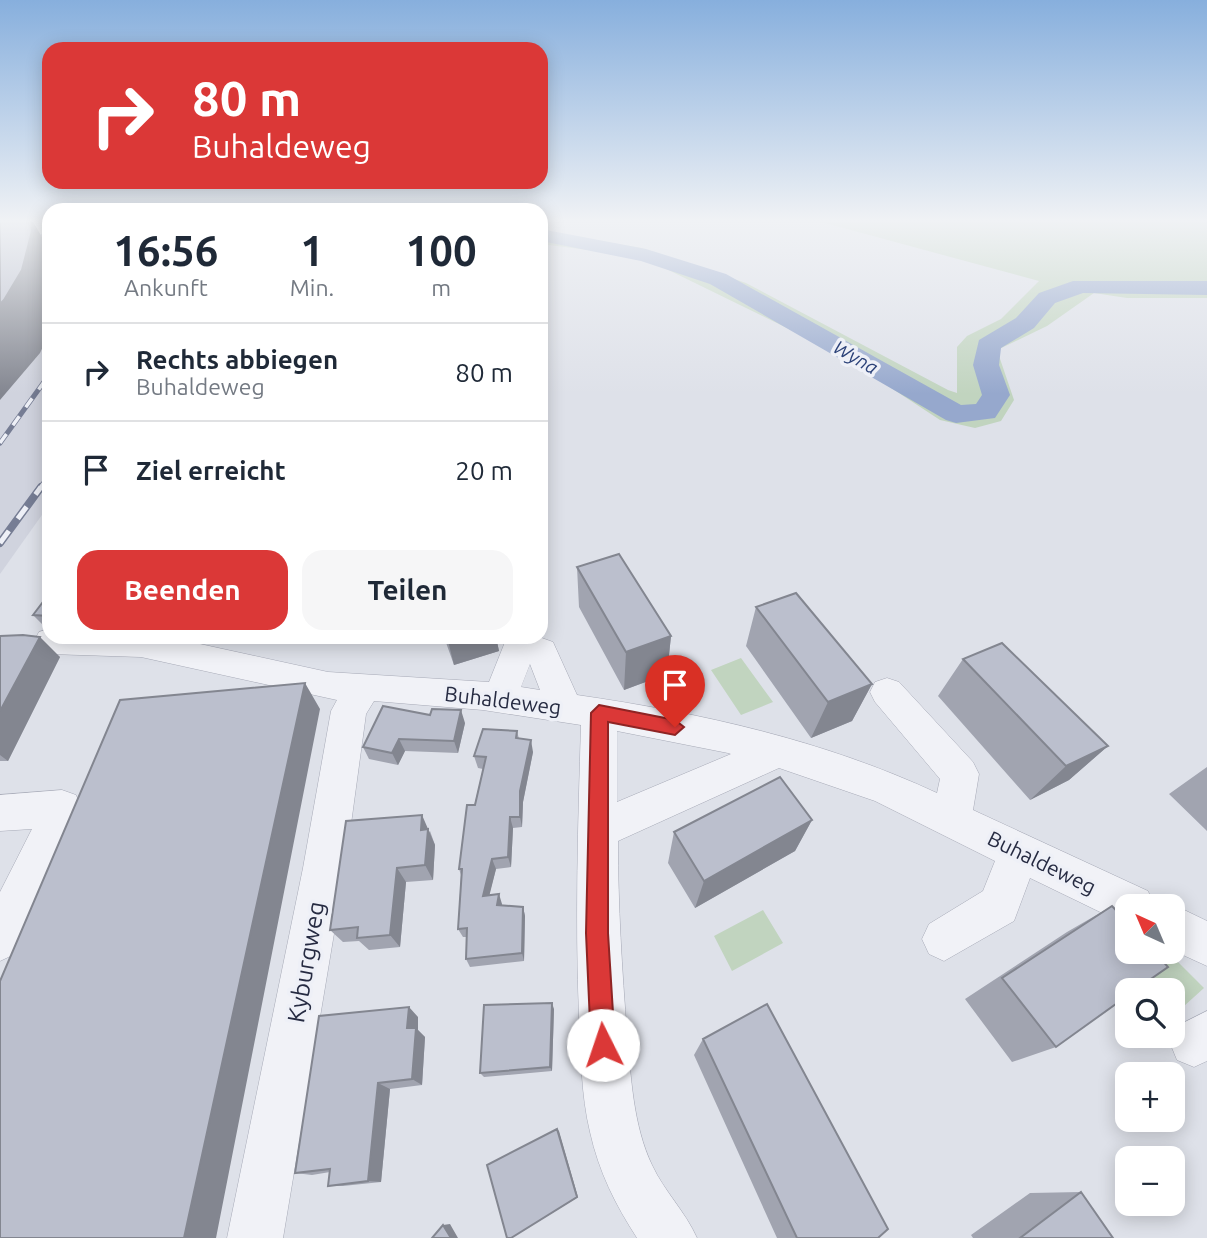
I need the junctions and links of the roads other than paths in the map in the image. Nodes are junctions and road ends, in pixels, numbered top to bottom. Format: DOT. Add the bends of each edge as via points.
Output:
graph roads {
  1 [pos="141,644"];
  2 [pos="532,644"];
  3 [pos="363,689"];
  4 [pos="887,692"];
  5 [pos="500,699"];
  6 [pos="582,710"];
  7 [pos="777,751"];
  8 [pos="0,813"];
  9 [pos="952,819"];
  10 [pos="596,831"];
  11 [pos="1019,850"];
  12 [pos="1115,897"];
  13 [pos="1185,933"];
  14 [pos="0,939"];
  15 [pos="944,939"];
  16 [pos="1207,944"];
  17 [pos="255,1238"];
  18 [pos="669,1238"];
  1 -- 3 [label="street, Buhaldeweg" via="328,687"];
  2 -- 5 [label="street"];
  2 -- 6 [label="street"];
  3 -- 5 [label="street, Buhaldeweg"];
  3 -- 17 [label="street, Kyburgweg" via="349,711"];
  4 -- 9 [label="street" via="960,774"];
  5 -- 6 [label="street, Buhaldeweg"];
  6 -- 7 [label="street, Buhaldeweg" via="728,737"];
  6 -- 10 [label="street"];
  7 -- 9 [label="street, Buhaldeweg" via="888,789"];
  7 -- 10 [label="street"];
  8 -- 14 [label="street" via="62,808"];
  9 -- 11 [label="street, Buhaldeweg"];
  10 -- 18 [label="street" via="601,1026 615,1132 631,1181"];
  11 -- 12 [label="street, Buhaldeweg"];
  11 -- 15 [label="street" via="999,906"];
  13 -- 16 [label="street"];
}
